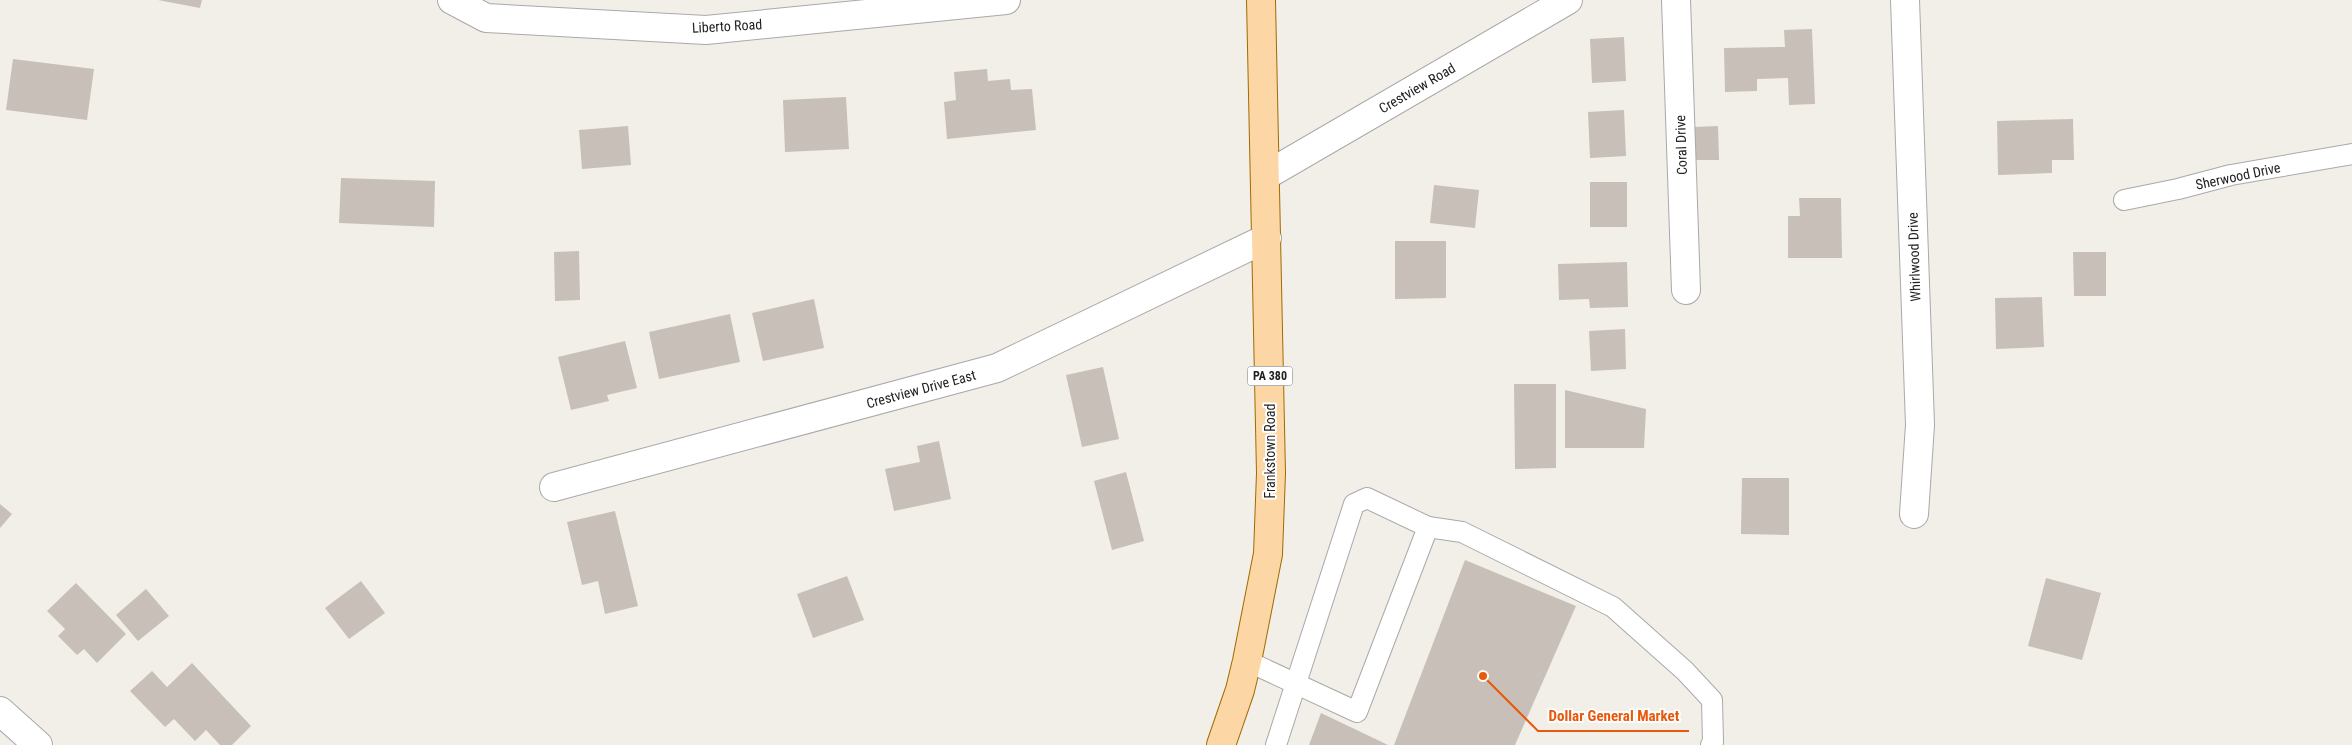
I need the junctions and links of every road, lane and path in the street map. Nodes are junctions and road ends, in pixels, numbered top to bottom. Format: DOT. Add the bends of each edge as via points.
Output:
graph roads {
  1 [pos="452,0"];
  2 [pos="1006,0"];
  3 [pos="1261,0"];
  4 [pos="1568,0"];
  5 [pos="1676,0"];
  6 [pos="1905,0"];
  7 [pos="2352,154"];
  8 [pos="1266,176"];
  9 [pos="2124,200"];
  10 [pos="1267,238"];
  11 [pos="1686,290"];
  12 [pos="554,487"];
  13 [pos="1914,514"];
  14 [pos="1428,527"];
  15 [pos="1248,661"];
  16 [pos="1298,683"];
  17 [pos="0,711"];
  18 [pos="38,745"];
  19 [pos="1221,745"];
  20 [pos="1276,745"];
  21 [pos="1711,745"];
  1 -- 2 [label="street, Liberto Road" via="486,18 706,30"];
  3 -- 8 [label="main road, Frankstown Road / PA 380"];
  4 -- 8 [label="street, Crestview Road"];
  5 -- 11 [label="street, Coral Drive"];
  6 -- 13 [label="street, Whirlwood Drive" via="1920,424"];
  7 -- 9 [label="lane, Sherwood Drive" via="2231,175"];
  8 -- 10 [label="main road, Frankstown Road / PA 380"];
  10 -- 12 [label="street, Crestview Drive East" via="997,368"];
  10 -- 15 [label="main road, Frankstown Road / PA 380" via="1271,474 1268,554"];
  14 -- 16 [label="lane" via="1357,712"];
  14 -- 16 [label="lane" via="1367,498 1354,504"];
  14 -- 21 [label="lane" via="1462,532 1613,607 1685,671 1712,700"];
  15 -- 16 [label="lane"];
  15 -- 19 [label="main road, Frankstown Road / PA 380"];
  16 -- 20 [label="lane"];
  17 -- 18 [label="street"];
}
